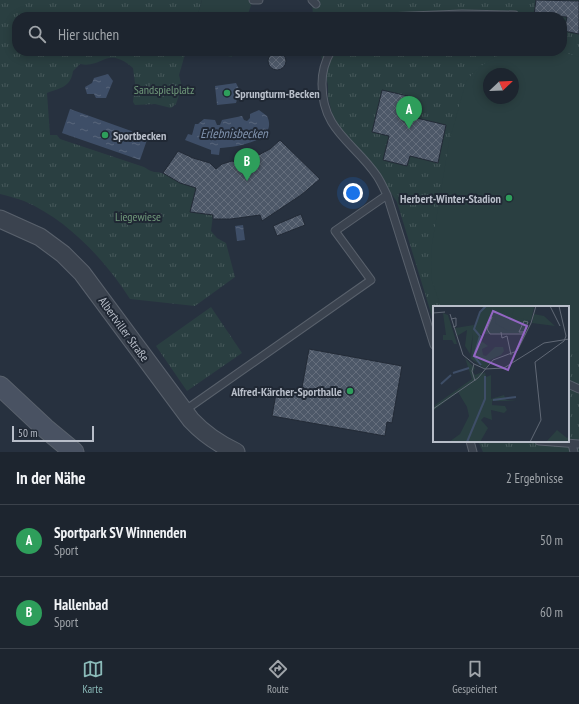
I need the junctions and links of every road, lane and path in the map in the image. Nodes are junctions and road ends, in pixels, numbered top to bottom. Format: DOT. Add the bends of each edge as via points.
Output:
graph roads {
  1 [pos="253,0"];
  2 [pos="259,0"];
  3 [pos="328,56"];
  4 [pos="388,195"];
  5 [pos="0,219"];
  6 [pos="433,342"];
  7 [pos="569,385"];
  8 [pos="0,386"];
  9 [pos="579,390"];
  10 [pos="184,411"];
  11 [pos="470,442"];
  12 [pos="551,442"];
  13 [pos="576,444"];
  14 [pos="74,452"];
  15 [pos="236,452"];
  16 [pos="473,452"];
  17 [pos="574,452"];
  1 -- 2 [label="lane"];
  3 -- 4 [label="lane" via="322,78 324,105 329,120 376,175"];
  4 -- 6 [label="lane"];
  4 -- 10 [label="lane" via="335,231 371,280"];
  5 -- 10 [label="street, Albertviller Straße" via="40,237 63,254 82,273"];
  7 -- 9 [label="lane"];
  8 -- 14 [label="main road"];
  10 -- 15 [label="street, Albertviller Straße" via="200,430"];
  11 -- 16 [label="lane"];
  12 -- 13 [label="lane"];
  13 -- 17 [label="lane"];
}
